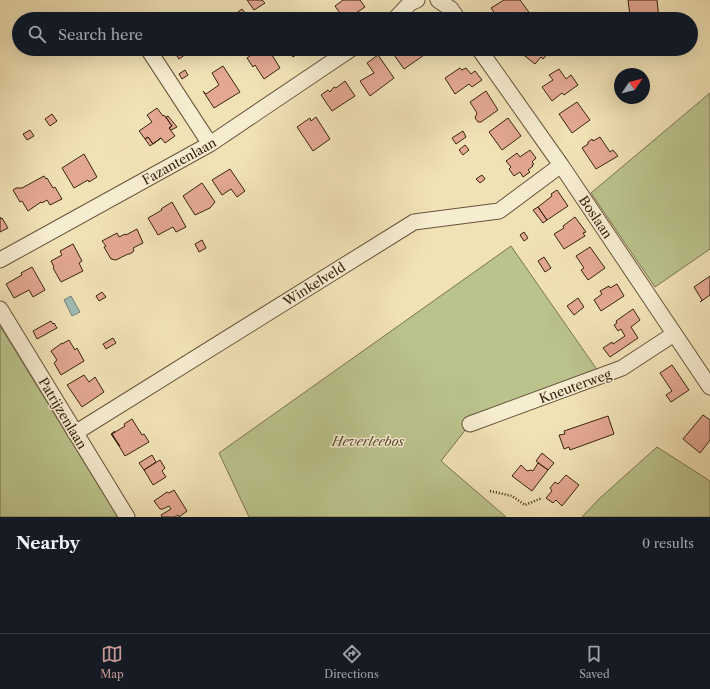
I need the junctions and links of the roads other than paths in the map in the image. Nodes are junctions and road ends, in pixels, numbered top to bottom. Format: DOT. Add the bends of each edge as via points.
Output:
graph roads {
  1 [pos="417,0"];
  2 [pos="438,0"];
  3 [pos="402,12"];
  4 [pos="453,12"];
  5 [pos="153,56"];
  6 [pos="341,56"];
  7 [pos="484,56"];
  8 [pos="210,144"];
  9 [pos="561,165"];
  10 [pos="0,260"];
  11 [pos="0,309"];
  12 [pos="674,334"];
  13 [pos="710,387"];
  14 [pos="470,424"];
  15 [pos="75,433"];
  16 [pos="127,517"];
  1 -- 3 [label="street"];
  2 -- 4 [label="street"];
  5 -- 8 [label="street"];
  6 -- 8 [label="street, Fazantenlaan"];
  7 -- 9 [label="street, Boslaan"];
  8 -- 10 [label="street, Fazantenlaan"];
  9 -- 12 [label="street, Boslaan"];
  9 -- 15 [label="street, Winkelveld" via="499,211 414,222"];
  11 -- 15 [label="street, Patrijzenlaan"];
  12 -- 13 [label="street, Boslaan"];
  12 -- 14 [label="street, Kneuterweg" via="622,368"];
  15 -- 16 [label="street, Patrijzenlaan"];
}
